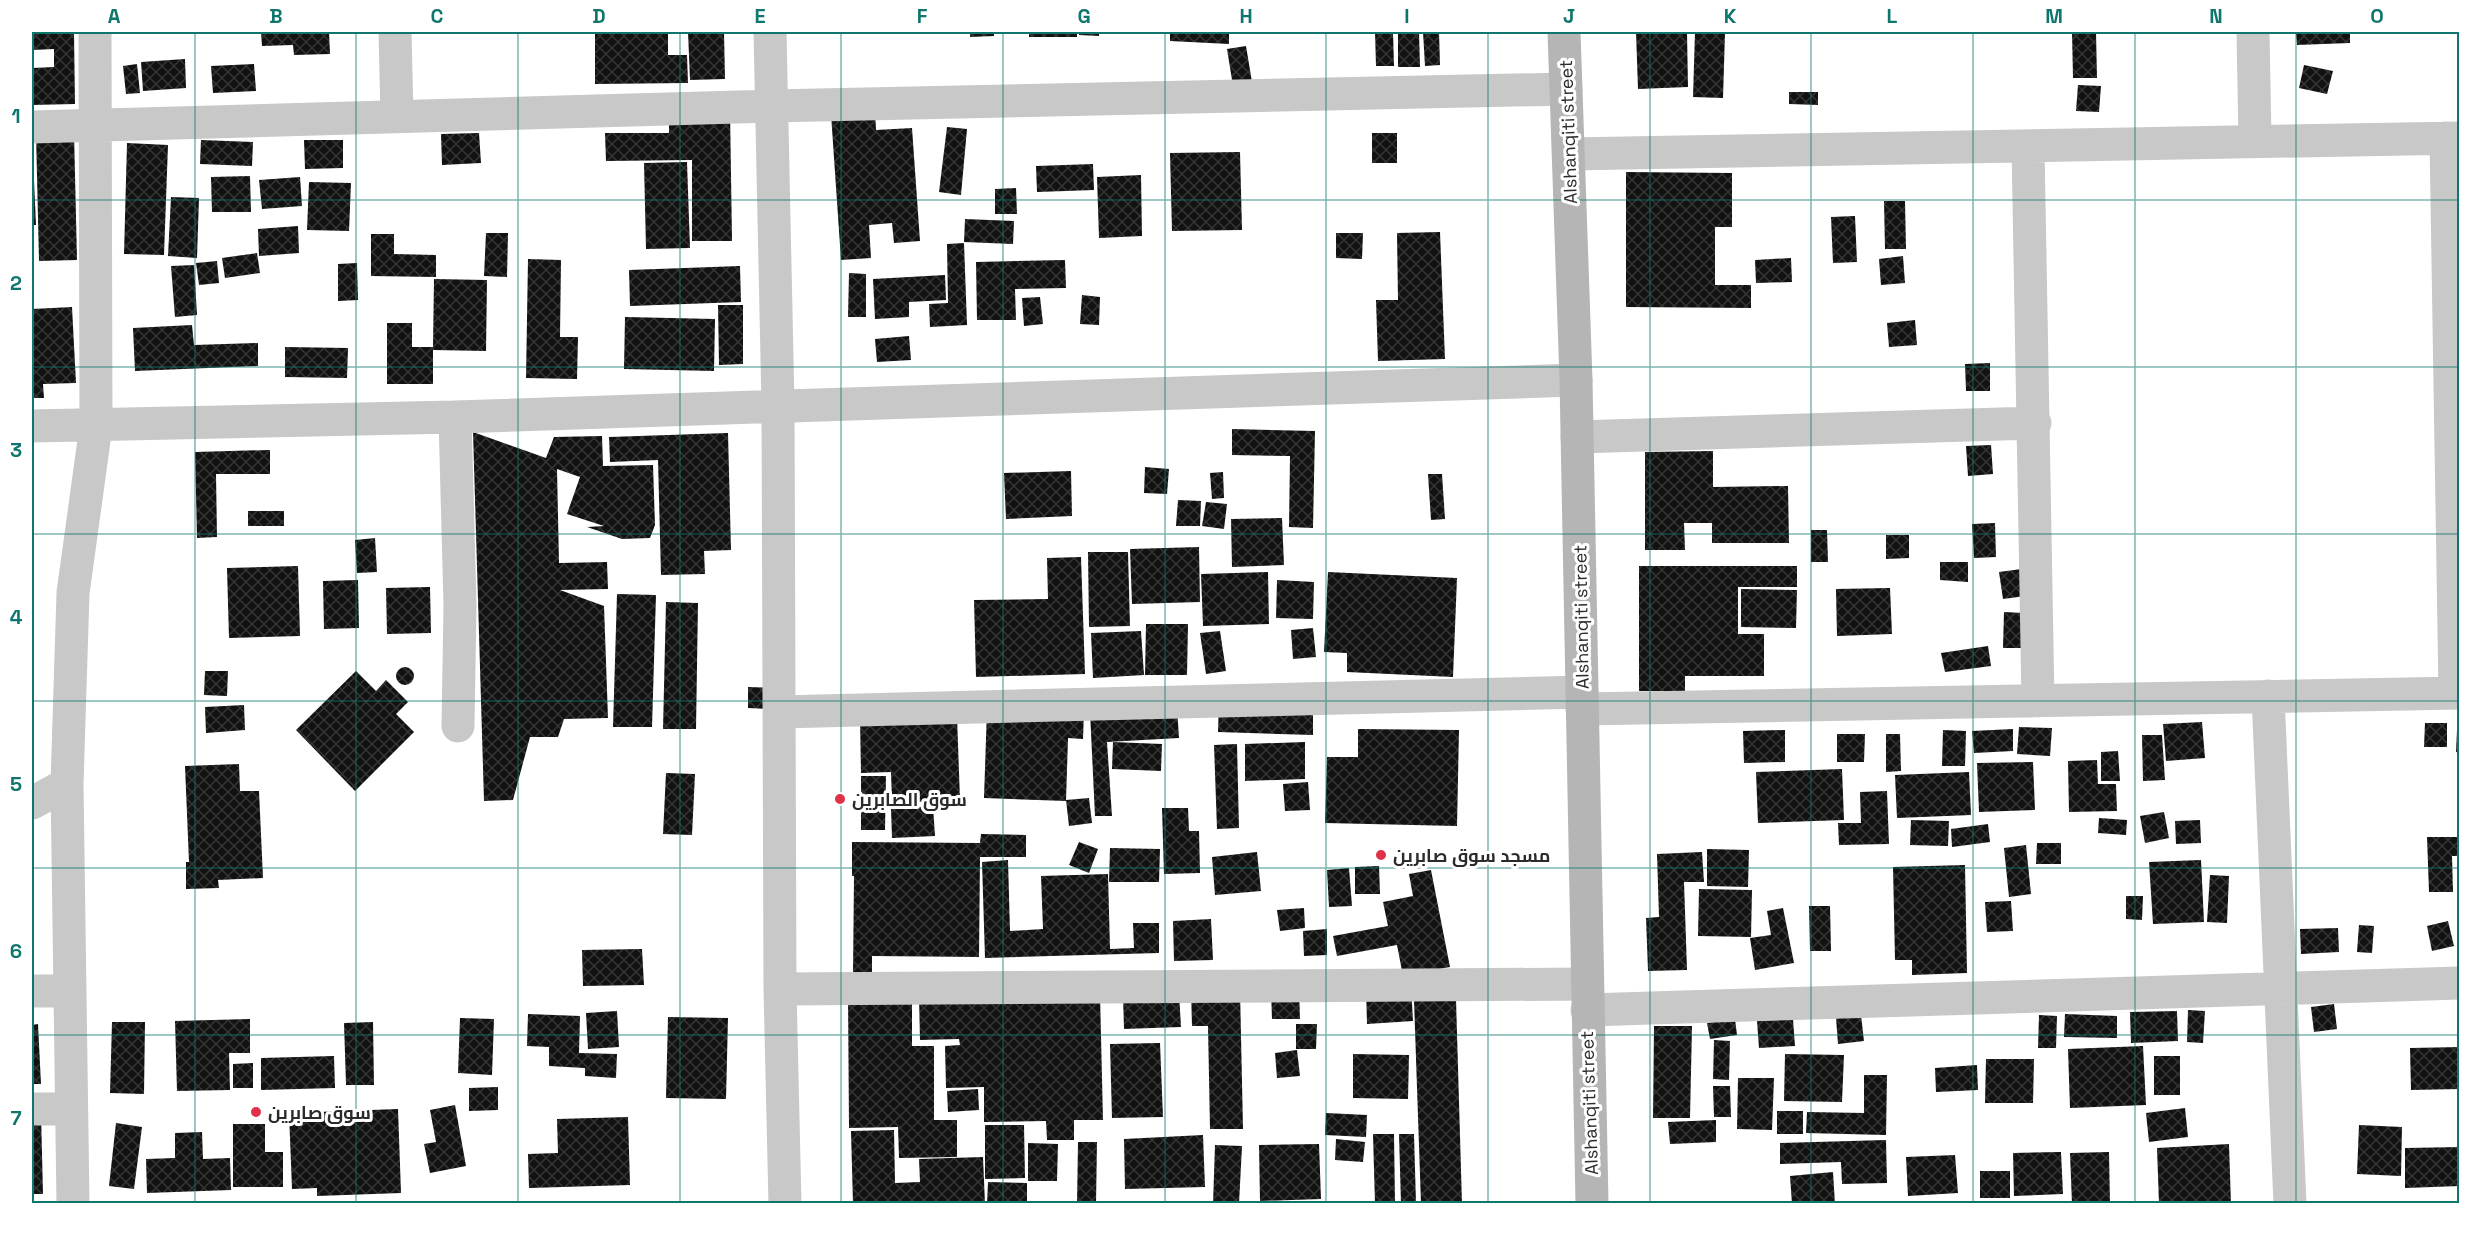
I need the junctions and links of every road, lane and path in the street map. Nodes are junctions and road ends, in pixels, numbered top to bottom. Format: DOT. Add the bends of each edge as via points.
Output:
graph roads {
  1 [pos="95,32"];
  2 [pos="395,32"];
  3 [pos="770,32"];
  4 [pos="1564,32"];
  5 [pos="2253,32"];
  6 [pos="1566,89"];
  7 [pos="771,106"];
  8 [pos="397,116"];
  9 [pos="98,124"];
  10 [pos="32,127"];
  11 [pos="2453,138"];
  12 [pos="2255,140"];
  13 [pos="2028,146"];
  14 [pos="1569,154"];
  15 [pos="1576,380"];
  16 [pos="778,405"];
  17 [pos="2455,415"];
  18 [pos="455,417"];
  19 [pos="2035,423"];
  20 [pos="32,426"];
  21 [pos="96,426"];
  22 [pos="1577,437"];
  23 [pos="2457,693"];
  24 [pos="2268,696"];
  25 [pos="1582,700"];
  26 [pos="2038,701"];
  27 [pos="780,712"];
  28 [pos="458,726"];
  29 [pos="67,784"];
  30 [pos="32,803"];
  31 [pos="2460,983"];
  32 [pos="2280,987"];
  33 [pos="780,988"];
  34 [pos="32,991"];
  35 [pos="68,991"];
  36 [pos="1587,997"];
  37 [pos="32,1109"];
  38 [pos="71,1109"];
  39 [pos="73,1203"];
  40 [pos="785,1203"];
  41 [pos="1592,1203"];
  42 [pos="2290,1203"];
  1 -- 9 [label="street"];
  2 -- 8 [label="street"];
  3 -- 7 [label="street"];
  4 -- 6 [label="street, Alshanqiti street"];
  5 -- 12 [label="street"];
  6 -- 7 [label="street"];
  6 -- 14 [label="street, Alshanqiti street"];
  7 -- 8 [label="street"];
  7 -- 16 [label="street"];
  8 -- 9 [label="street"];
  9 -- 10 [label="street"];
  9 -- 21 [label="street"];
  11 -- 12 [label="street"];
  11 -- 17 [label="street"];
  12 -- 13 [label="street"];
  13 -- 14 [label="street"];
  13 -- 19 [label="street"];
  14 -- 15 [label="street, Alshanqiti street"];
  15 -- 16 [label="street"];
  15 -- 22 [label="street, Alshanqiti street"];
  16 -- 18 [label="street"];
  16 -- 27 [label="street"];
  17 -- 23 [label="street"];
  18 -- 21 [label="street"];
  18 -- 28 [label="street" via="460,605"];
  19 -- 22 [label="street"];
  19 -- 26 [label="street"];
  20 -- 21 [label="street"];
  21 -- 29 [label="street" via="73,593"];
  22 -- 25 [label="street, Alshanqiti street"];
  23 -- 24 [label="street"];
  24 -- 26 [label="street"];
  24 -- 32 [label="street"];
  25 -- 26 [label="street"];
  25 -- 27 [label="street"];
  25 -- 36 [label="street, Alshanqiti street"];
  27 -- 33 [label="street"];
  29 -- 30 [label="street"];
  29 -- 35 [label="street"];
  31 -- 32 [label="street"];
  32 -- 36 [label="street"];
  32 -- 42 [label="street"];
  33 -- 36 [label="street"];
  33 -- 40 [label="street"];
  34 -- 35 [label="street"];
  35 -- 38 [label="street"];
  36 -- 41 [label="street, Alshanqiti street"];
  37 -- 38 [label="street"];
  38 -- 39 [label="street"];
}
